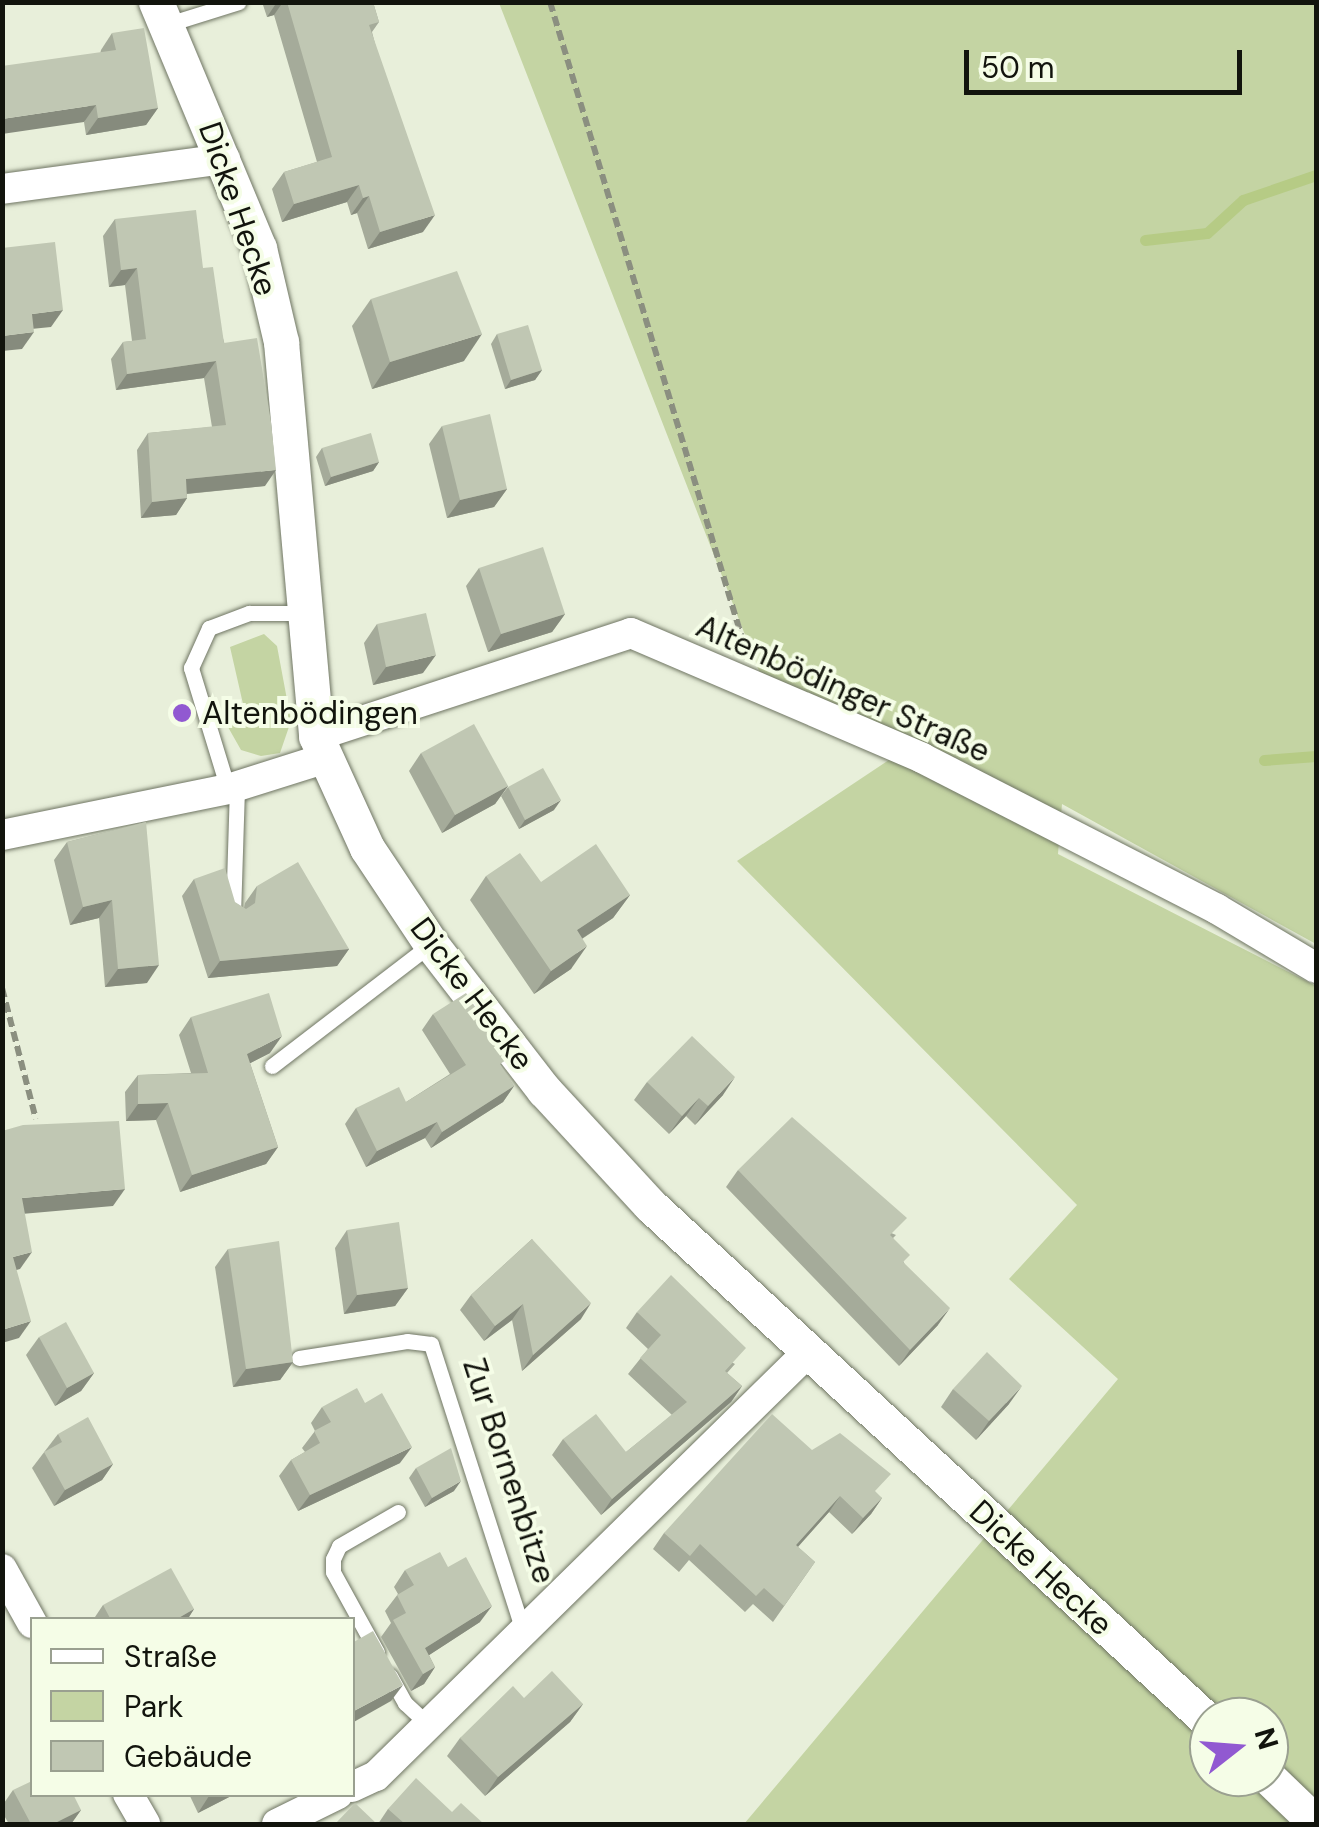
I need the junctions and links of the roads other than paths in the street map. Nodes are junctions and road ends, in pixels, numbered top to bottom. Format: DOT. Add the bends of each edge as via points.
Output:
graph roads {
  1 [pos="238,2"];
  2 [pos="160,14"];
  3 [pos="226,160"];
  4 [pos="2,190"];
  5 [pos="304,613"];
  6 [pos="320,748"];
  7 [pos="233,788"];
  8 [pos="2,835"];
  9 [pos="233,915"];
  10 [pos="431,944"];
  11 [pos="1316,968"];
  12 [pos="272,1066"];
  13 [pos="805,1355"];
  14 [pos="299,1358"];
  15 [pos="398,1512"];
  16 [pos="2,1569"];
  17 [pos="30,1619"];
  18 [pos="524,1633"];
  19 [pos="1189,1704"];
  20 [pos="429,1725"];
  21 [pos="355,1786"];
  22 [pos="130,1797"];
  23 [pos="332,1797"];
  24 [pos="1289,1797"];
  25 [pos="1316,1823"];
  26 [pos="145,1824"];
  27 [pos="277,1824"];
  1 -- 2 [label="lane, Dicke Hecke"];
  2 -- 3 [label="street, Dicke Hecke"];
  3 -- 4 [label="street"];
  3 -- 5 [label="street, Dicke Hecke" via="259,248 281,342"];
  5 -- 6 [label="street, Dicke Hecke"];
  5 -- 7 [label="lane" via="249,613 208,628 190,668"];
  6 -- 7 [label="street, Altenbödinger Straße"];
  6 -- 10 [label="street, Dicke Hecke" via="367,848"];
  6 -- 11 [label="street, Altenbödinger Straße" via="631,633 922,758 1217,909"];
  7 -- 8 [label="street, Altenbödinger Straße"];
  7 -- 9 [label="lane"];
  10 -- 12 [label="lane"];
  10 -- 13 [label="street, Dicke Hecke" via="544,1090 650,1205"];
  13 -- 18 [label="street, Zur Bornenbitze"];
  13 -- 19 [label="street, Dicke Hecke"];
  14 -- 18 [label="lane, Zur Bornenbitze" via="406,1341 431,1344"];
  15 -- 20 [label="lane" via="339,1546 333,1572 406,1704"];
  16 -- 17 [label="street"];
  18 -- 20 [label="street, Zur Bornenbitze"];
  20 -- 21 [label="street, Zur Bornenbitze" via="376,1776"];
  22 -- 26 [label="street"];
  23 -- 27 [label="street"];
  24 -- 25 [label="street"];
}
